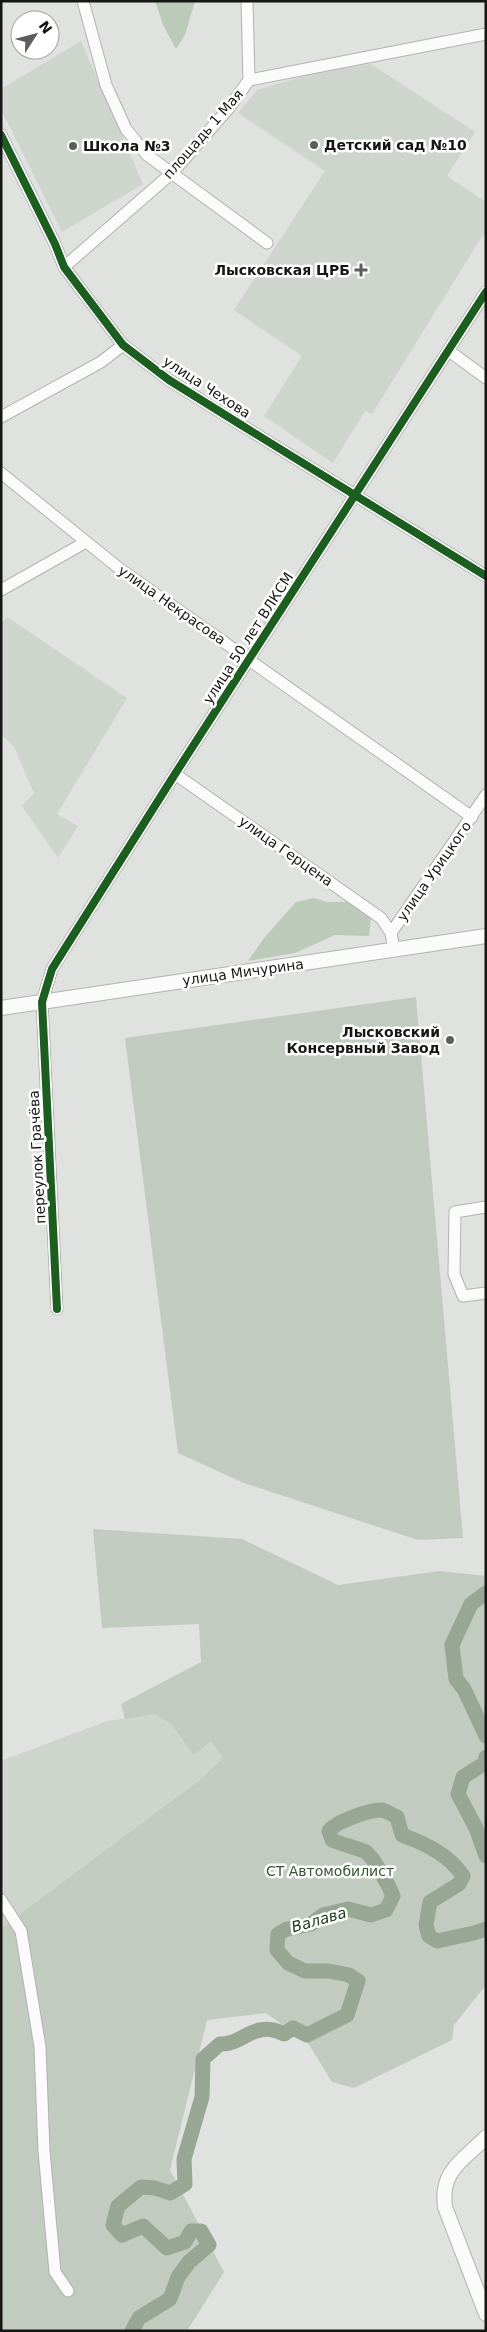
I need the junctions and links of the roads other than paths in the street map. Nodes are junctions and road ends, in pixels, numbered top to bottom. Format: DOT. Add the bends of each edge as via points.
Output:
graph roads {
  1 [pos="83,1"];
  2 [pos="247,1"];
  3 [pos="486,34"];
  4 [pos="249,80"];
  5 [pos="1,135"];
  6 [pos="173,172"];
  7 [pos="267,243"];
  8 [pos="64,267"];
  9 [pos="486,292"];
  10 [pos="123,344"];
  11 [pos="449,351"];
  12 [pos="486,378"];
  13 [pos="1,417"];
  14 [pos="1,474"];
  15 [pos="355,495"];
  16 [pos="86,542"];
  17 [pos="486,576"];
  18 [pos="1,590"];
  19 [pos="249,660"];
  20 [pos="175,774"];
  21 [pos="486,795"];
  22 [pos="472,817"];
  23 [pos="391,933"];
  24 [pos="486,936"];
  25 [pos="394,950"];
  26 [pos="42,1002"];
  27 [pos="1,1008"];
  28 [pos="486,1207"];
  29 [pos="486,1294"];
  30 [pos="57,1309"];
  31 [pos="1,1900"];
  32 [pos="486,2137"];
  33 [pos="68,2291"];
  34 [pos="486,2314"];
  1 -- 6 [label="street" via="106,85 126,129 147,155"];
  2 -- 4 [label="street"];
  3 -- 4 [label="street, площадь 1 Мая"];
  4 -- 6 [label="street, площадь 1 Мая"];
  5 -- 8 [label="street, улица Чехова"];
  6 -- 7 [label="street"];
  6 -- 8 [label="street, площадь 1 Мая"];
  8 -- 10 [label="street, улица Чехова"];
  9 -- 11 [label="street, улица 50 лет ВЛКСМ"];
  10 -- 13 [label="street" via="101,362"];
  10 -- 15 [label="street, улица Чехова" via="169,380"];
  11 -- 12 [label="street"];
  11 -- 15 [label="street, улица 50 лет ВЛКСМ"];
  14 -- 16 [label="street, улица Некрасова"];
  15 -- 17 [label="street, улица Чехова"];
  15 -- 19 [label="street, улица 50 лет ВЛКСМ"];
  16 -- 18 [label="street"];
  16 -- 19 [label="street, улица Некрасова"];
  19 -- 20 [label="street, улица 50 лет ВЛКСМ"];
  19 -- 22 [label="street, улица Некрасова"];
  20 -- 23 [label="street, улица Герцена" via="381,918"];
  20 -- 26 [label="street, улица 50 лет ВЛКСМ" via="52,969"];
  21 -- 22 [label="street, улица Урицкого"];
  22 -- 23 [label="street, улица Урицкого"];
  23 -- 25 [label="street, улица Урицкого"];
  24 -- 25 [label="main road, улица Мичурина"];
  25 -- 26 [label="main road, улица Мичурина"];
  26 -- 27 [label="main road, улица Мичурина"];
  26 -- 30 [label="street, переулок Грачёва"];
  28 -- 29 [label="street" via="455,1212 454,1274 463,1296"];
  31 -- 33 [label="street" via="21,1931 40,2047 44,2151 55,2272"];
  32 -- 34 [label="main road" via="456,2166 443,2192 445,2207"];
}
